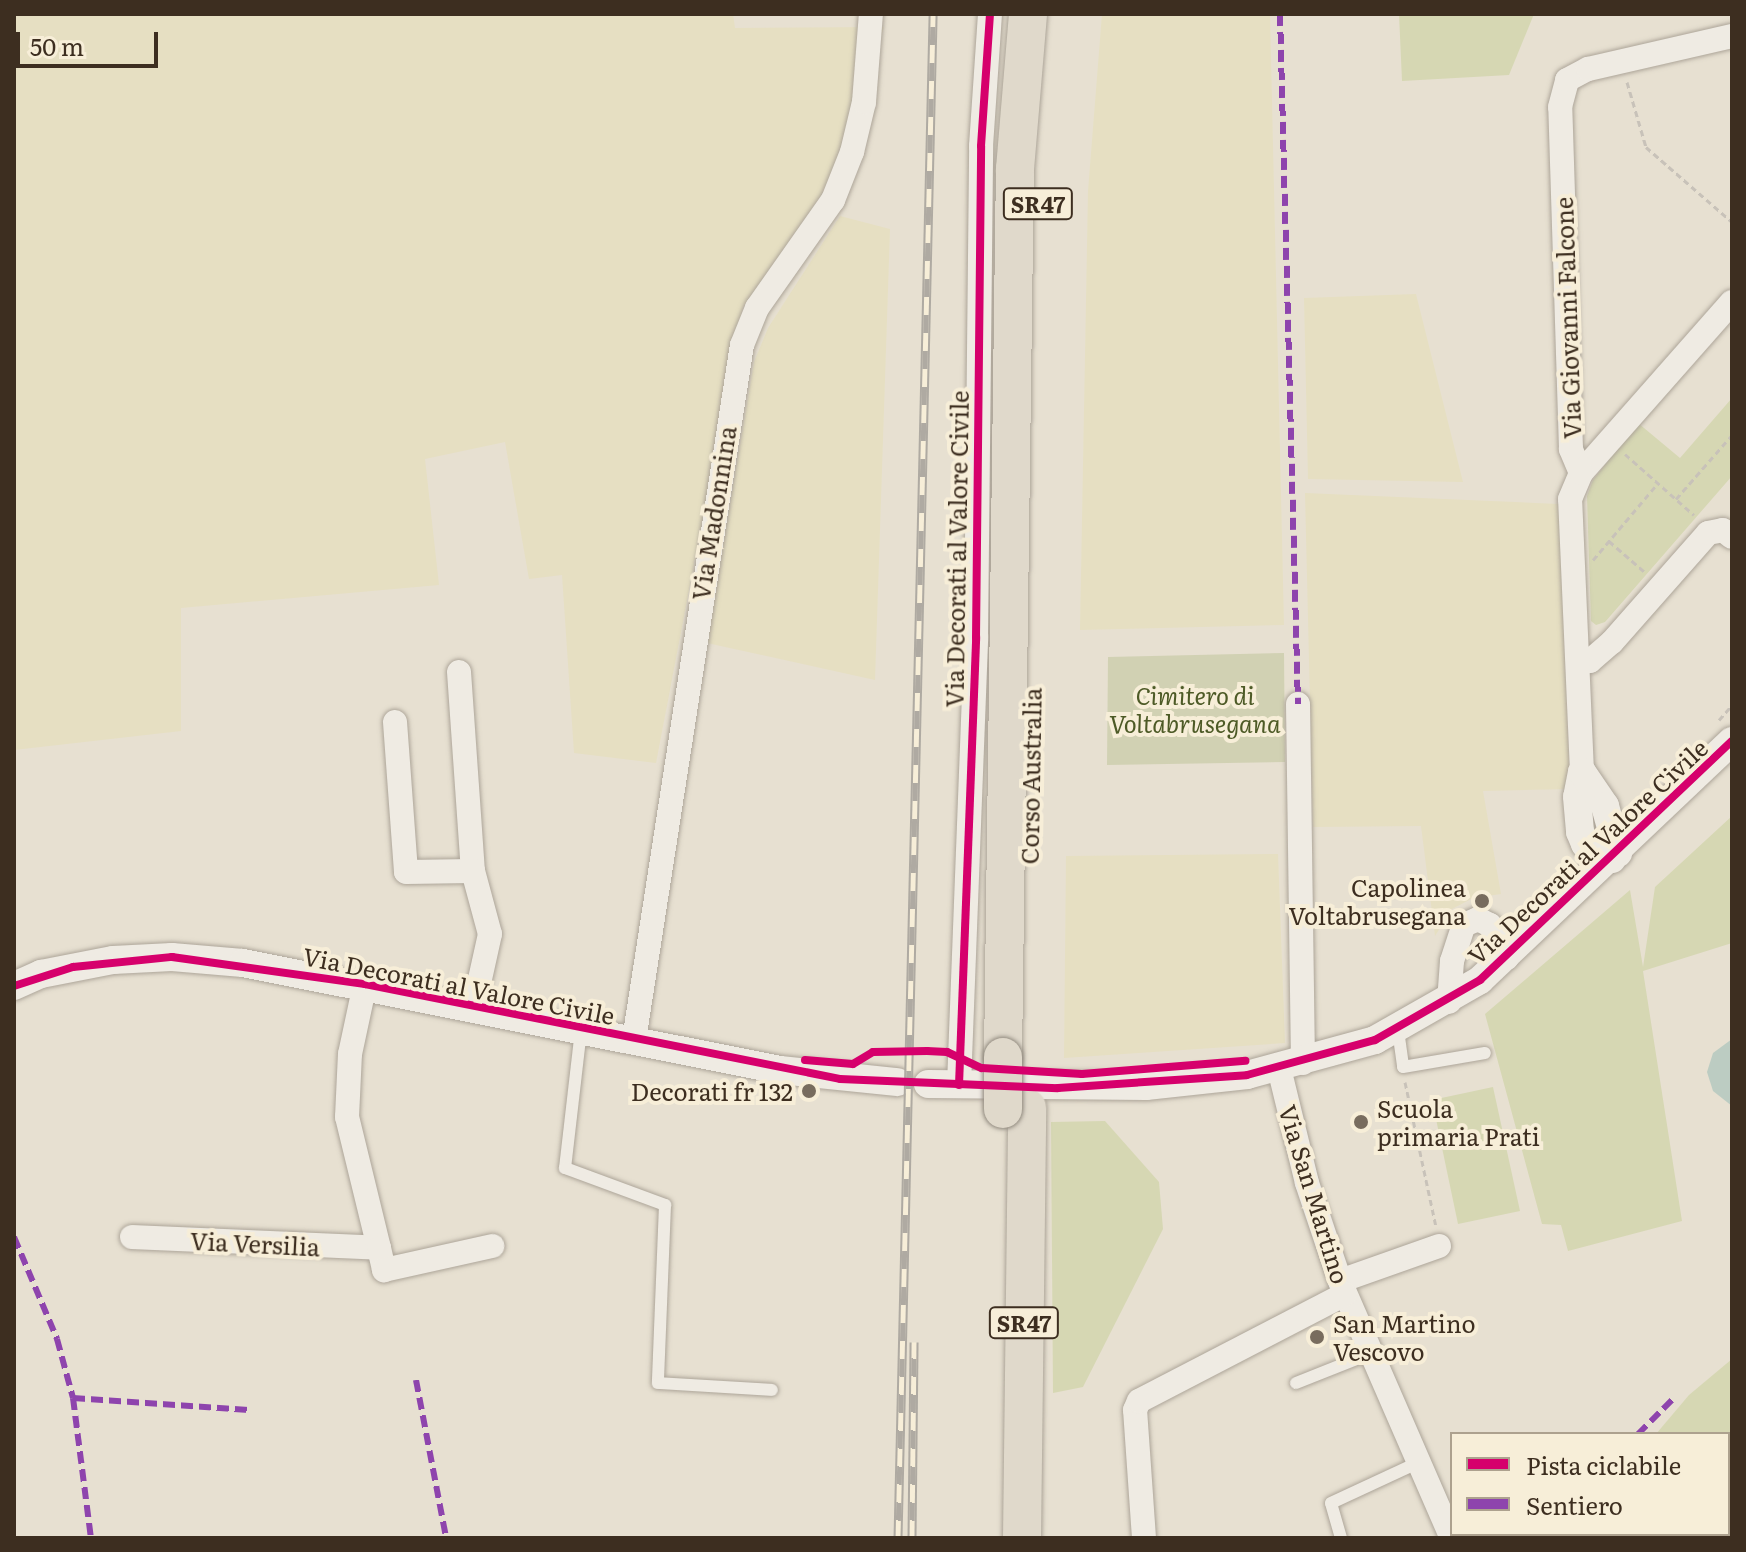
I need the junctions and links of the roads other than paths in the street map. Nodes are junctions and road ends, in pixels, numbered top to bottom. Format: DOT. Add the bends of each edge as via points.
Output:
graph roads {
  1 [pos="871,14"];
  2 [pos="990,14"];
  3 [pos="1028,14"];
  4 [pos="1052,14"];
  5 [pos="1732,36"];
  6 [pos="1732,302"];
  7 [pos="1581,473"];
  8 [pos="1722,535"];
  9 [pos="1578,662"];
  10 [pos="459,672"];
  11 [pos="1298,704"];
  12 [pos="395,722"];
  13 [pos="1732,741"];
  14 [pos="1582,772"];
  15 [pos="1605,806"];
  16 [pos="1663,810"];
  17 [pos="1580,832"];
  18 [pos="1615,856"];
  19 [pos="473,871"];
  20 [pos="1577,892"];
  21 [pos="1507,958"];
  22 [pos="365,984"];
  23 [pos="14,986"];
  24 [pos="1449,1002"];
  25 [pos="474,1006"];
  26 [pos="581,1030"];
  27 [pos="1398,1030"];
  28 [pos="634,1040"];
  29 [pos="1485,1053"];
  30 [pos="1015,1057"];
  31 [pos="1291,1065"];
  32 [pos="897,1082"];
  33 [pos="928,1084"];
  34 [pos="959,1085"];
  35 [pos="1015,1108"];
  36 [pos="132,1237"];
  37 [pos="492,1246"];
  38 [pos="1439,1246"];
  39 [pos="379,1248"];
  40 [pos="1343,1287"];
  41 [pos="1369,1354"];
  42 [pos="1296,1383"];
  43 [pos="772,1390"];
  44 [pos="1417,1463"];
  45 [pos="1450,1534"];
  46 [pos="998,1538"];
  47 [pos="1022,1538"];
  48 [pos="1144,1538"];
  49 [pos="1341,1538"];
  1 -- 28 [label="street, Via Madonnina" via="864,102 852,152 833,200 757,308 742,345"];
  2 -- 34 [label="street, Via Decorati al Valore Civile" via="981,146 976,638"];
  3 -- 30 [label="highway, Corso Australia / SR47" via="1015,169"];
  4 -- 30 [label="highway, Corso Australia / SR47" via="1038,173"];
  5 -- 7 [label="street, Via Giovanni Falcone" via="1588,69 1567,80 1560,107 1571,449"];
  6 -- 7 [label="street"];
  7 -- 9 [label="street, Via Giovanni Falcone" via="1570,499"];
  8 -- 9 [label="street" via="1662,586 1600,654"];
  9 -- 14 [label="street, Via Giovanni Falcone"];
  10 -- 19 [label="street, Via Decorati al Valore Civile"];
  11 -- 31 [label="street"];
  12 -- 19 [label="street" via="406,872"];
  13 -- 16 [label="street, Via Decorati al Valore Civile"];
  14 -- 15 [label="street, Via Decorati al Valore Civile"];
  14 -- 17 [label="street, Via Decorati al Valore Civile"];
  15 -- 16 [label="street, Via Decorati al Valore Civile" via="1638,814"];
  15 -- 18 [label="street, Via Decorati al Valore Civile"];
  16 -- 18 [label="street, Via Decorati al Valore Civile"];
  17 -- 18 [label="street, Via Decorati al Valore Civile" via="1585,844"];
  17 -- 20 [label="street"];
  18 -- 20 [label="street, Via Decorati al Valore Civile"];
  19 -- 25 [label="street, Via Decorati al Valore Civile" via="490,934"];
  20 -- 21 [label="street, Via Decorati al Valore Civile"];
  21 -- 24 [label="street, Via Decorati al Valore Civile"];
  21 -- 24 [label="street, Via Decorati al Valore Civile" via="1490,925 1478,919 1464,925 1452,961"];
  22 -- 23 [label="street, Via Decorati al Valore Civile" via="172,957 73,967"];
  22 -- 25 [label="street, Via Decorati al Valore Civile"];
  22 -- 39 [label="street" via="350,1054 347,1117"];
  24 -- 27 [label="street, Via Decorati al Valore Civile"];
  25 -- 26 [label="street, Via Decorati al Valore Civile"];
  26 -- 28 [label="street, Via Decorati al Valore Civile"];
  26 -- 43 [label="lane, Via Decorati al Valore Civile" via="565,1168 665,1205 658,1383"];
  27 -- 29 [label="lane" via="1403,1067"];
  27 -- 31 [label="street, Via Decorati al Valore Civile"];
  28 -- 32 [label="street, Via Decorati al Valore Civile" via="780,1070"];
  30 -- 35 [label="highway, Corso Australia / SR47, bridge"];
  31 -- 34 [label="street, Via Decorati al Valore Civile" via="1146,1086"];
  31 -- 40 [label="street, Via San Martino" via="1307,1183"];
  33 -- 34 [label="street, Via Decorati al Valore Civile"];
  35 -- 46 [label="highway, Corso Australia / SR47"];
  35 -- 47 [label="highway, Corso Australia / SR47"];
  36 -- 39 [label="street, Via Versilia"];
  37 -- 39 [label="street" via="384,1270"];
  38 -- 40 [label="street"];
  40 -- 41 [label="street, Via San Martino"];
  40 -- 48 [label="street" via="1139,1401 1135,1410"];
  41 -- 42 [label="lane"];
  41 -- 44 [label="street, Via San Martino"];
  44 -- 45 [label="street, Via San Martino"];
  44 -- 49 [label="lane" via="1331,1503"];
}
